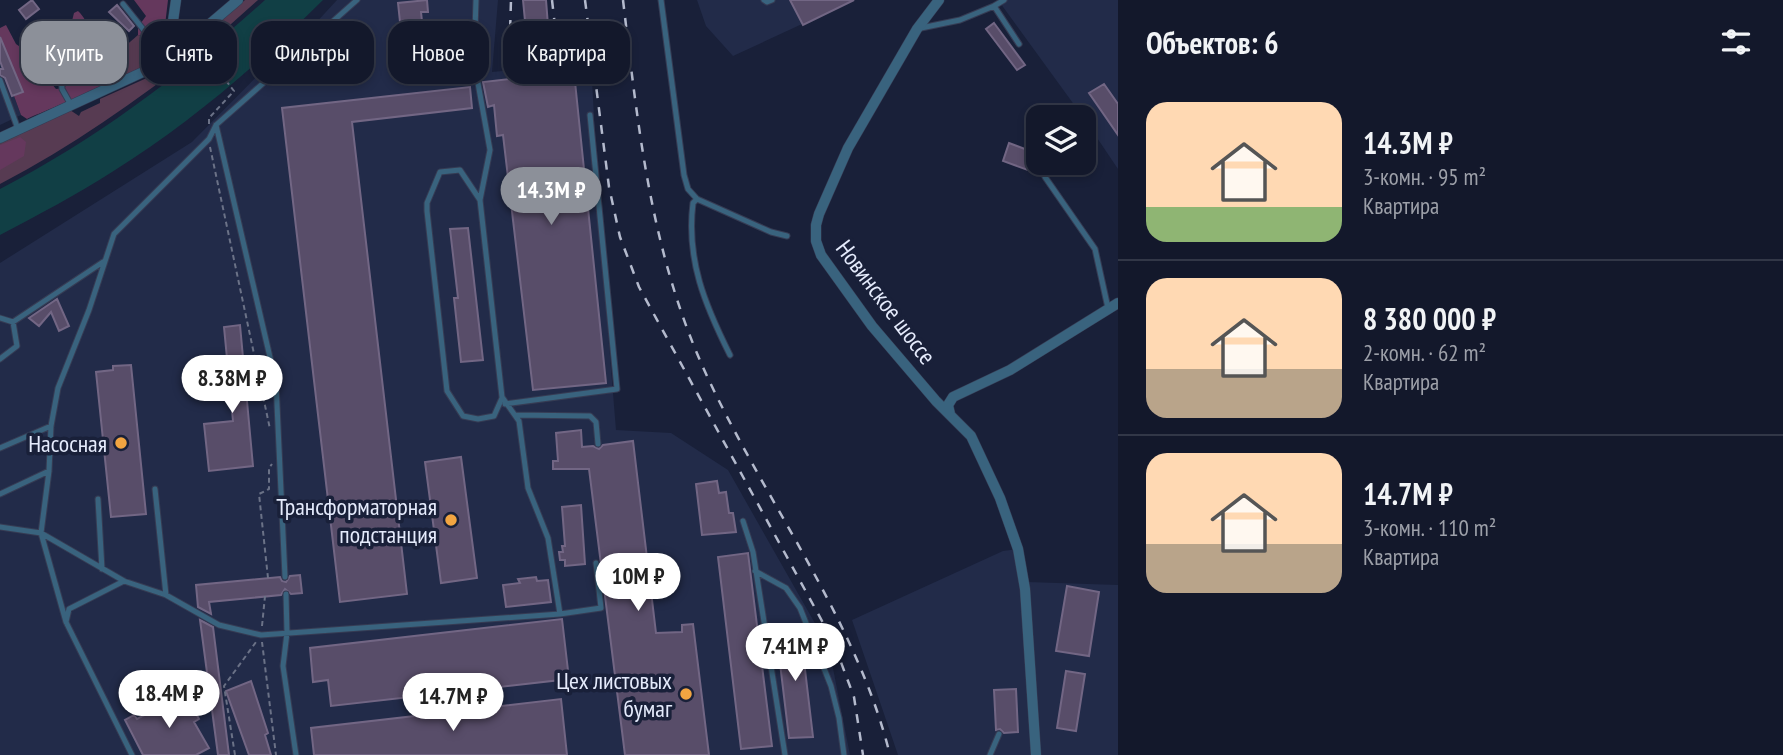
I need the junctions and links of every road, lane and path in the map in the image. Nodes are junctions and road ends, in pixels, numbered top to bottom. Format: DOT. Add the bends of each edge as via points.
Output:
graph roads {
  1 [pos="176,0"];
  2 [pos="238,0"];
  3 [pos="357,0"];
  4 [pos="476,0"];
  5 [pos="661,0"];
  6 [pos="764,0"];
  7 [pos="772,0"];
  8 [pos="939,0"];
  9 [pos="1004,0"];
  10 [pos="123,4"];
  11 [pos="994,6"];
  12 [pos="173,21"];
  13 [pos="213,21"];
  14 [pos="141,26"];
  15 [pos="918,29"];
  16 [pos="1019,44"];
  17 [pos="141,74"];
  18 [pos="0,80"];
  19 [pos="62,84"];
  20 [pos="229,84"];
  21 [pos="71,105"];
  22 [pos="590,116"];
  23 [pos="216,125"];
  24 [pos="18,129"];
  25 [pos="0,138"];
  26 [pos="209,139"];
  27 [pos="1045,177"];
  28 [pos="696,199"];
  29 [pos="480,201"];
  30 [pos="787,236"];
  31 [pos="103,262"];
  32 [pos="1118,303"];
  33 [pos="1108,308"];
  34 [pos="0,318"];
  35 [pos="13,322"];
  36 [pos="730,355"];
  37 [pos="0,359"];
  38 [pos="502,397"];
  39 [pos="505,404"];
  40 [pos="516,415"];
  41 [pos="950,416"];
  42 [pos="51,426"];
  43 [pos="271,433"];
  44 [pos="598,444"];
  45 [pos="0,448"];
  46 [pos="276,458"];
  47 [pos="49,471"];
  48 [pos="155,489"];
  49 [pos="0,494"];
  50 [pos="98,499"];
  51 [pos="743,520"];
  52 [pos="0,527"];
  53 [pos="41,533"];
  54 [pos="596,563"];
  55 [pos="102,569"];
  56 [pos="755,571"];
  57 [pos="285,576"];
  58 [pos="268,578"];
  59 [pos="124,581"];
  60 [pos="286,594"];
  61 [pos="166,595"];
  62 [pos="264,596"];
  63 [pos="560,614"];
  64 [pos="66,622"];
  65 [pos="287,633"];
  66 [pos="261,635"];
  67 [pos="999,734"];
  68 [pos="132,755"];
  69 [pos="235,755"];
  70 [pos="276,755"];
  71 [pos="296,755"];
  72 [pos="785,755"];
  73 [pos="844,755"];
  74 [pos="990,755"];
  75 [pos="1036,755"];
  1 -- 12 [label="street"];
  2 -- 13 [label="street"];
  3 -- 23 [label="lane"];
  4 -- 29 [label="lane" via="474,61 490,150"];
  5 -- 28 [label="lane" via="684,175"];
  6 -- 7 [label="lane"];
  8 -- 15 [label="street, Новинское шоссе"];
  9 -- 11 [label="lane"];
  10 -- 14 [label="lane"];
  11 -- 15 [label="lane" via="960,20"];
  11 -- 16 [label="lane"];
  15 -- 41 [label="street, Новинское шоссе" via="848,148 819,214 816,242 872,326"];
  17 -- 21 [label="street"];
  18 -- 24 [label="lane"];
  19 -- 21 [label="lane"];
  20 -- 26 [label="path" via="234,91 209,118"];
  21 -- 24 [label="street"];
  22 -- 39 [label="lane" via="617,389"];
  23 -- 26 [label="lane"];
  23 -- 57 [label="lane" via="276,383"];
  24 -- 25 [label="street"];
  26 -- 31 [label="lane" via="114,234"];
  26 -- 43 [label="path"];
  27 -- 33 [label="lane" via="1094,249"];
  28 -- 30 [label="lane"];
  28 -- 36 [label="lane" via="691,219 695,268"];
  29 -- 38 [label="lane"];
  29 -- 38 [label="lane" via="460,170 440,172 427,203 447,391 463,416 478,419 494,416"];
  31 -- 35 [label="lane"];
  31 -- 42 [label="lane" via="58,387"];
  32 -- 33 [label="street"];
  33 -- 41 [label="street" via="1010,370 953,397 948,405"];
  34 -- 35 [label="lane"];
  35 -- 37 [label="lane" via="17,346"];
  38 -- 39 [label="lane"];
  39 -- 40 [label="lane"];
  40 -- 44 [label="lane" via="590,416 596,422"];
  40 -- 63 [label="lane" via="528,488 548,538"];
  41 -- 75 [label="street, Новинское шоссе" via="971,436 1018,549"];
  42 -- 45 [label="lane"];
  42 -- 47 [label="lane"];
  46 -- 58 [label="path" via="268,468 268,489 260,494"];
  47 -- 49 [label="lane"];
  47 -- 53 [label="lane"];
  48 -- 61 [label="lane"];
  50 -- 55 [label="lane"];
  51 -- 56 [label="lane"];
  52 -- 53 [label="lane"];
  53 -- 55 [label="lane"];
  53 -- 64 [label="lane"];
  54 -- 63 [label="lane" via="601,608"];
  55 -- 59 [label="lane"];
  56 -- 72 [label="lane"];
  56 -- 73 [label="lane" via="786,588 800,608 831,686"];
  59 -- 61 [label="lane"];
  59 -- 64 [label="lane" via="69,609"];
  60 -- 65 [label="lane"];
  61 -- 66 [label="lane" via="219,625"];
  62 -- 66 [label="path"];
  63 -- 65 [label="lane"];
  64 -- 68 [label="lane"];
  65 -- 66 [label="lane"];
  65 -- 71 [label="lane" via="283,666"];
  66 -- 69 [label="path" via="223,686"];
  66 -- 70 [label="path"];
  67 -- 74 [label="lane"];
}
